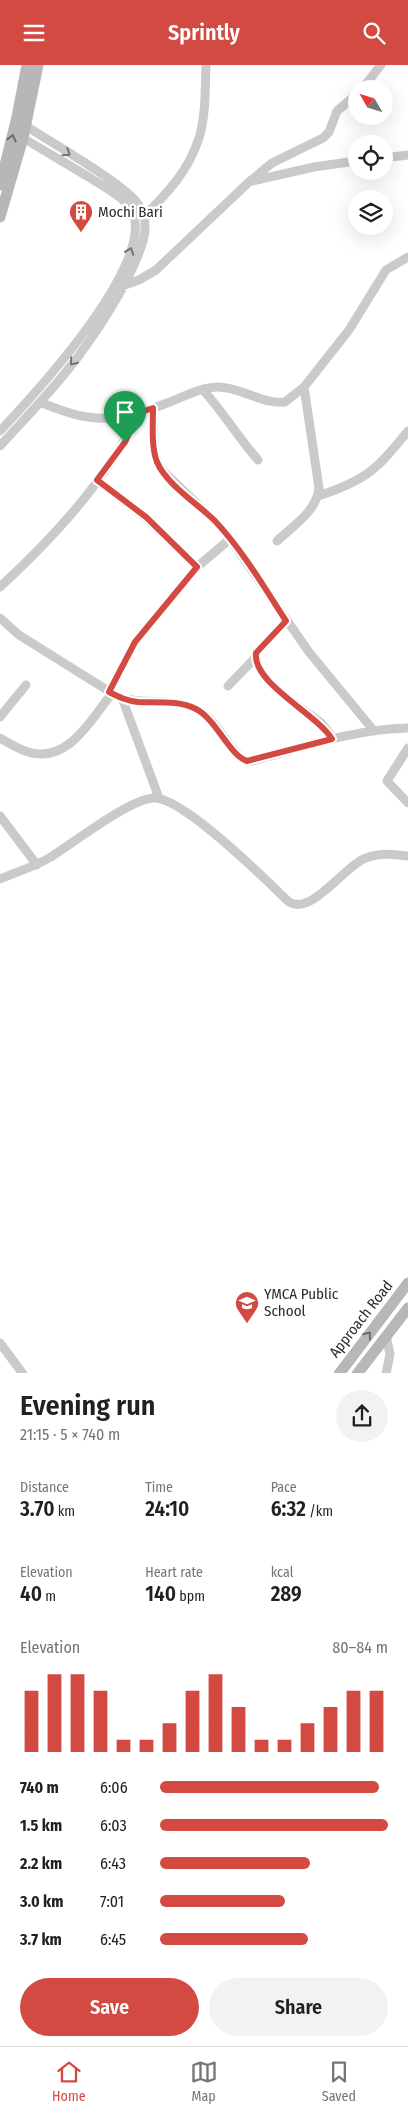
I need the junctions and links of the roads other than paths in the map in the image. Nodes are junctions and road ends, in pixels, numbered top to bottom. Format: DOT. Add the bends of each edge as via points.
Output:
graph roads {
  1 [pos="27,65"];
  2 [pos="38,65"];
  3 [pos="206,65"];
  4 [pos="370,65"];
  5 [pos="381,65"];
  6 [pos="371,76"];
  7 [pos="368,80"];
  8 [pos="348,102"];
  9 [pos="26,126"];
  10 [pos="23,138"];
  11 [pos="408,155"];
  12 [pos="393,157"];
  13 [pos="348,162"];
  14 [pos="249,182"];
  15 [pos="0,185"];
  16 [pos="144,216"];
  17 [pos="0,217"];
  18 [pos="408,257"];
  19 [pos="122,286"];
  20 [pos="304,387"];
  21 [pos="202,390"];
  22 [pos="40,402"];
  23 [pos="153,408"];
  24 [pos="138,413"];
  25 [pos="0,431"];
  26 [pos="408,431"];
  27 [pos="0,445"];
  28 [pos="258,460"];
  29 [pos="97,480"];
  30 [pos="318,496"];
  31 [pos="230,539"];
  32 [pos="278,541"];
  33 [pos="197,567"];
  34 [pos="0,587"];
  35 [pos="0,618"];
  36 [pos="286,621"];
  37 [pos="255,657"];
  38 [pos="26,685"];
  39 [pos="228,686"];
  40 [pos="110,693"];
  41 [pos="122,698"];
  42 [pos="0,717"];
  43 [pos="408,728"];
  44 [pos="374,731"];
  45 [pos="0,738"];
  46 [pos="332,739"];
  47 [pos="408,748"];
  48 [pos="159,798"];
  49 [pos="408,803"];
  50 [pos="2,822"];
  51 [pos="408,856"];
  52 [pos="37,865"];
  53 [pos="0,879"];
  54 [pos="408,1283"];
  55 [pos="408,1308"];
  56 [pos="386,1336"];
  57 [pos="0,1343"];
  58 [pos="23,1373"];
  59 [pos="338,1373"];
  60 [pos="357,1373"];
  61 [pos="386,1373"];
  15 -- 1 [label="main road, one-way"];
  2 -- 9 [label="main road"];
  3 -- 16 [label="street" via="199,138 180,177"];
  4 -- 6 [label="street"];
  5 -- 6 [label="street"];
  6 -- 7 [label="street"];
  8 -- 14 [label="street" via="337,111 329,132 323,138 279,159"];
  9 -- 10 [label="main road"];
  9 -- 16 [label="street, one-way" via="120,187 134,199"];
  10 -- 17 [label="main road"];
  25 -- 10 [label="street, one-way" via="87,330 123,269 132,246 136,222 123,200"];
  11 -- 12 [label="street"];
  13 -- 14 [label="street"];
  14 -- 19 [label="street" via="156,270"];
  16 -- 19 [label="street" via="144,239"];
  18 -- 20 [label="street" via="382,275 359,317"];
  19 -- 22 [label="street, one-way" via="80,354"];
  20 -- 21 [label="street" via="280,403 227,388"];
  20 -- 30 [label="street"];
  21 -- 23 [label="street"];
  21 -- 28 [label="street"];
  22 -- 24 [label="street" via="87,417 110,418"];
  22 -- 27 [label="street"];
  23 -- 24 [label="street"];
  23 -- 31 [label="street" via="154,452 160,468"];
  24 -- 29 [label="street" via="122,447"];
  26 -- 30 [label="street" via="373,471 346,487"];
  29 -- 33 [label="street" via="146,517"];
  29 -- 34 [label="street" via="55,533"];
  30 -- 32 [label="street"];
  31 -- 33 [label="street"];
  31 -- 36 [label="street"];
  33 -- 40 [label="street" via="135,642"];
  35 -- 40 [label="street" via="19,635"];
  36 -- 37 [label="street"];
  36 -- 44 [label="street" via="325,674"];
  37 -- 39 [label="street"];
  37 -- 46 [label="street" via="272,685 321,723"];
  38 -- 42 [label="street"];
  40 -- 41 [label="street"];
  40 -- 45 [label="street" via="72,742 55,753 30,753"];
  41 -- 46 [label="street" via="177,703 195,708 247,761"];
  41 -- 48 [label="street"];
  43 -- 44 [label="street"];
  44 -- 46 [label="street"];
  47 -- 49 [label="street" via="387,781"];
  48 -- 51 [label="street" via="179,808 227,843 294,905 317,897 365,858"];
  48 -- 52 [label="street" via="131,805"];
  50 -- 52 [label="street"];
  52 -- 53 [label="street"];
  59 -- 54 [label="main road, Approach Road, one-way"];
  55 -- 56 [label="main road, Approach Road"];
  56 -- 60 [label="main road, Approach Road"];
  56 -- 61 [label="street" via="390,1354"];
  57 -- 58 [label="street"];
}
